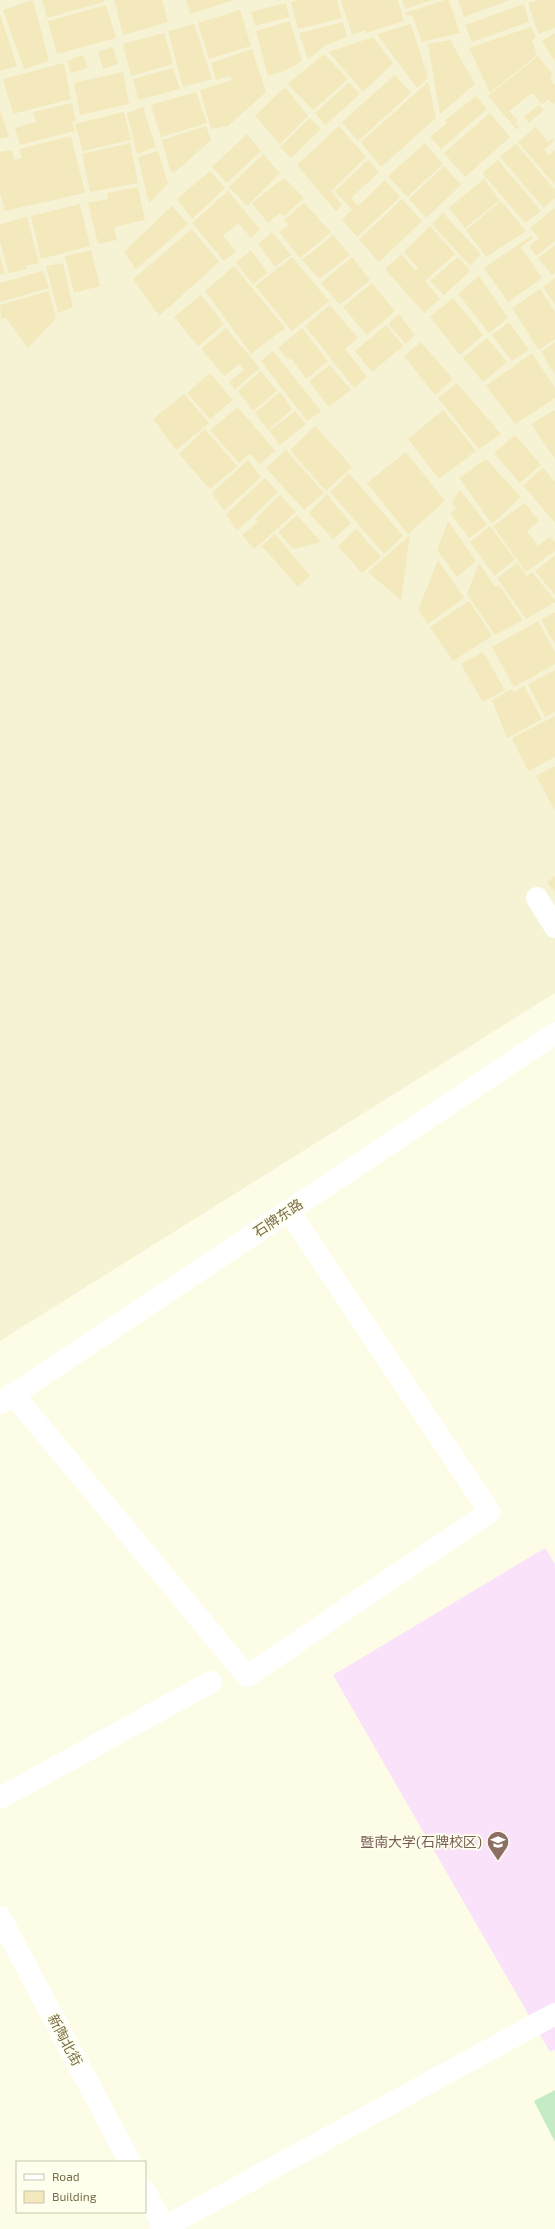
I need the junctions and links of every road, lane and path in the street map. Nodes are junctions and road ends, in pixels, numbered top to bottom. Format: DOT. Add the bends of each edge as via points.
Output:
graph roads {
  1 [pos="537,898"];
  2 [pos="555,927"];
  3 [pos="555,1034"];
  4 [pos="289,1211"];
  5 [pos="7,1398"];
  6 [pos="211,1682"];
  7 [pos="0,1798"];
  8 [pos="0,1917"];
  9 [pos="555,2014"];
  10 [pos="129,2161"];
  11 [pos="146,2193"];
  12 [pos="164,2228"];
  1 -- 2 [label="street"];
  3 -- 4 [label="street, 石牌东路"];
  4 -- 5 [label="street, 石牌东路"];
  4 -- 5 [label="street" via="490,1512 247,1676"];
  6 -- 7 [label="street"];
  8 -- 10 [label="street, 新陶北街"];
  9 -- 12 [label="street"];
  11 -- 12 [label="street"];
}
